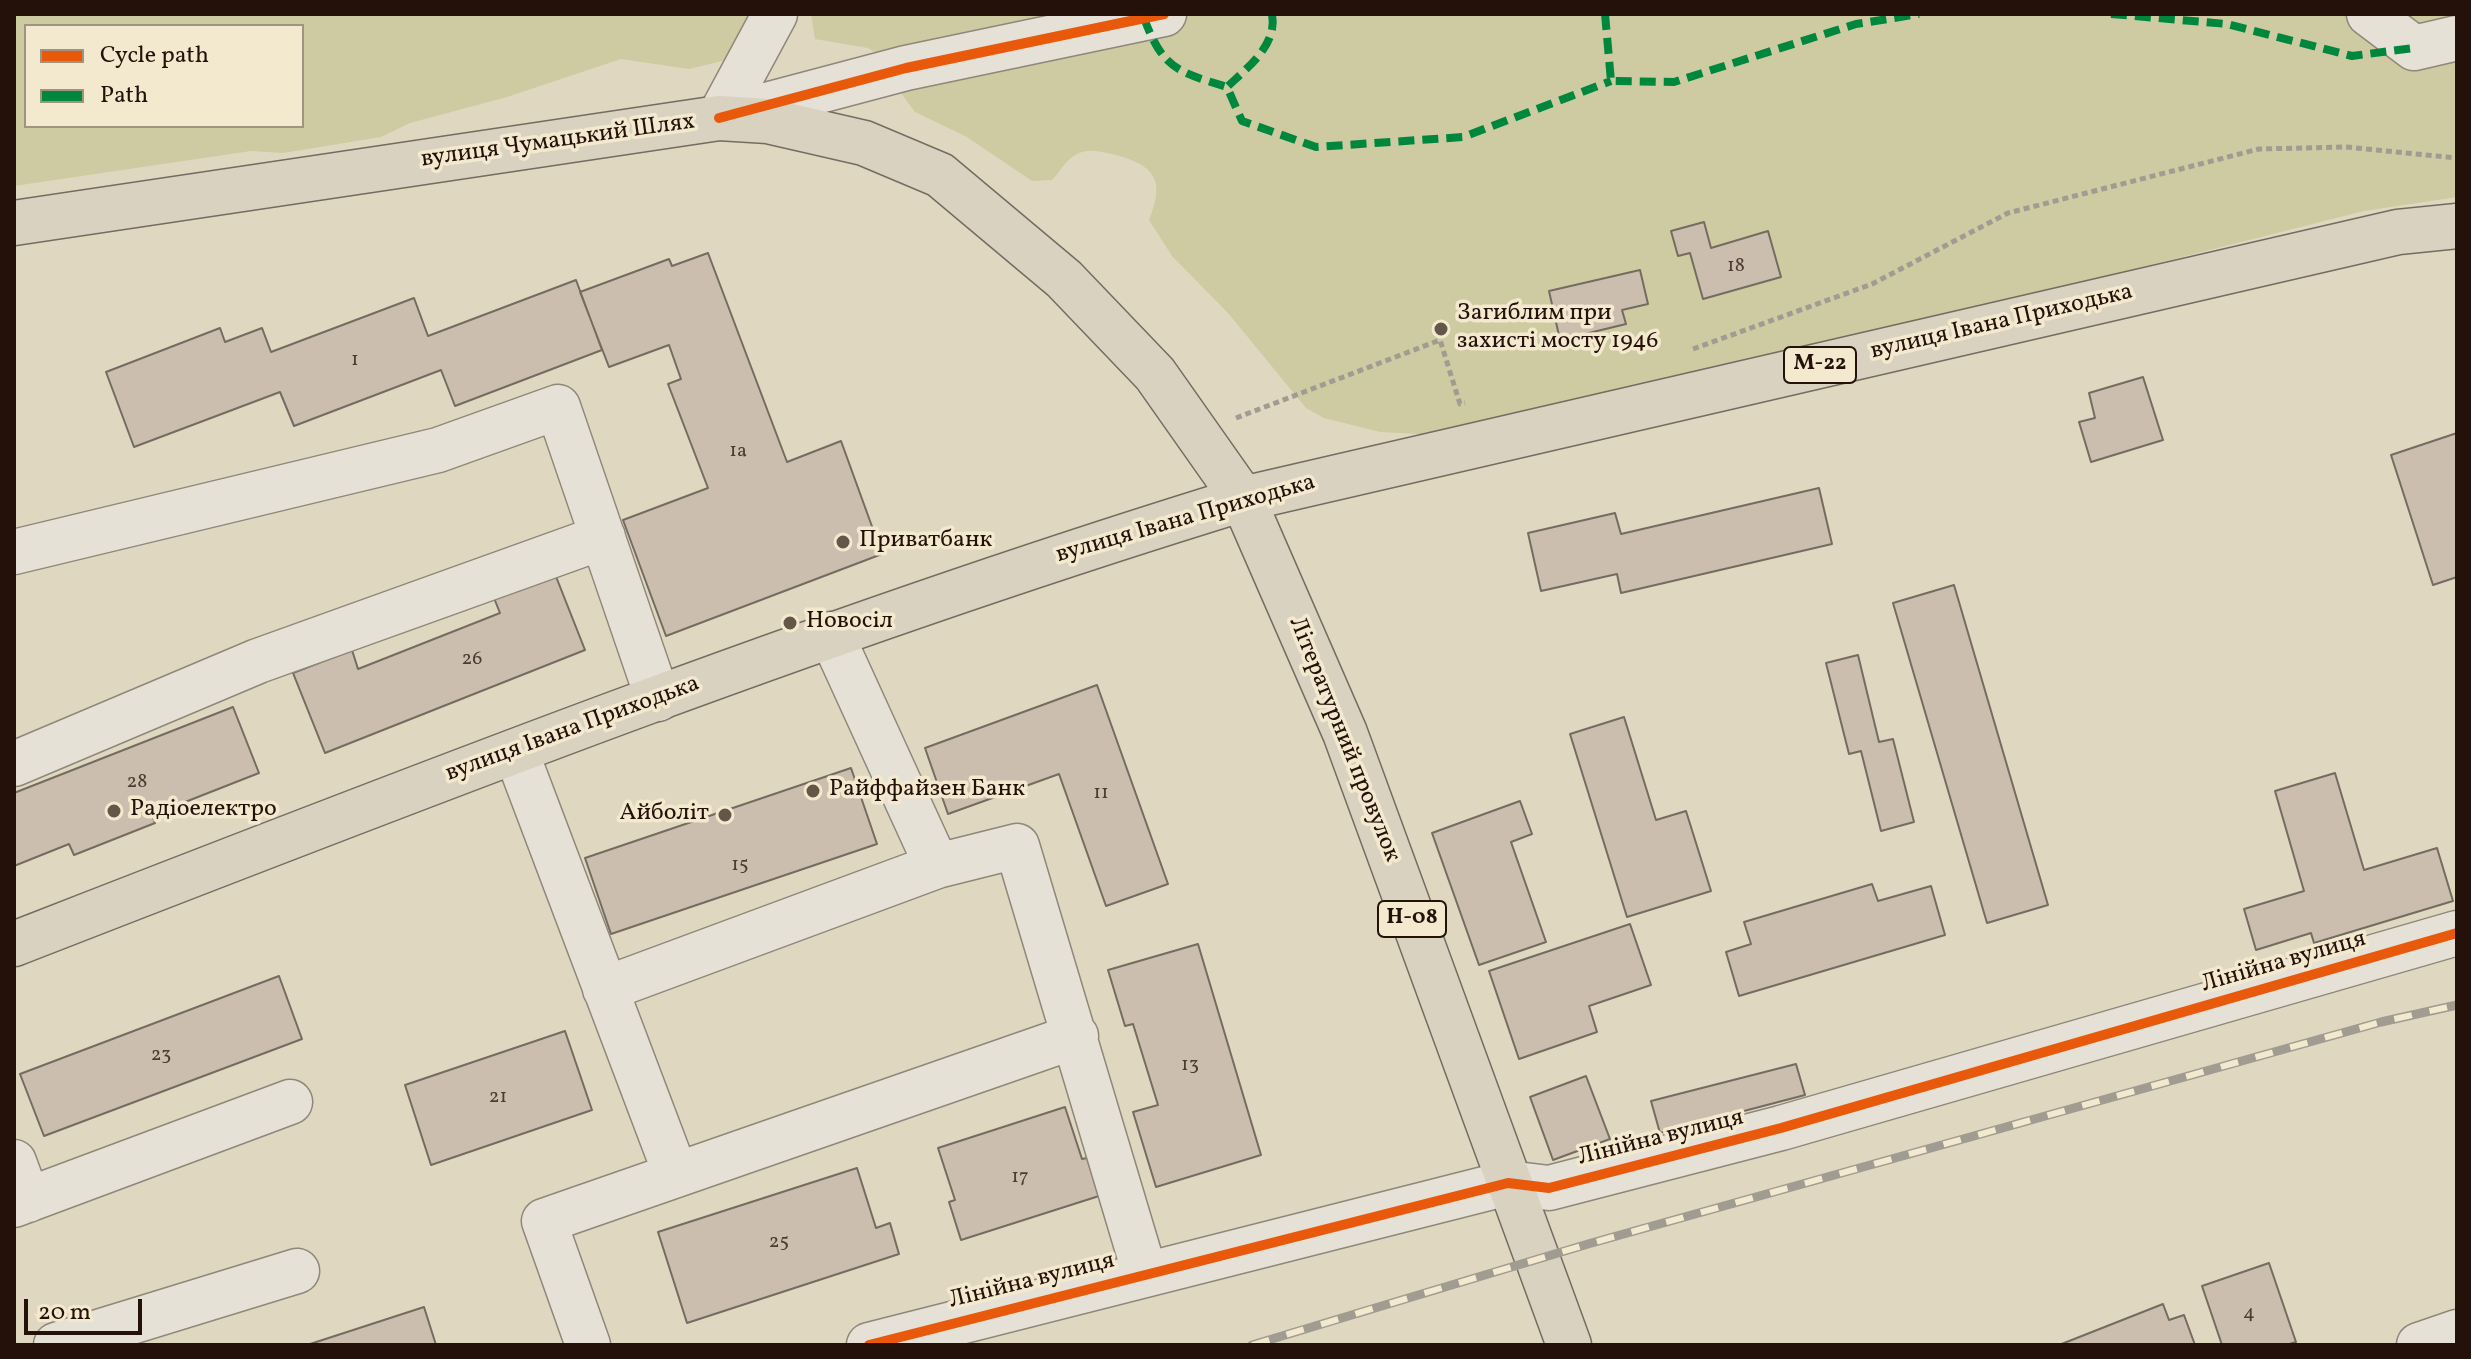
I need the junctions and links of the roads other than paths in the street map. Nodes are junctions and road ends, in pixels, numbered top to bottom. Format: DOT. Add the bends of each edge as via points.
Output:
graph roads {
  1 [pos="775,14"];
  2 [pos="1164,14"];
  3 [pos="2369,14"];
  4 [pos="2457,38"];
  5 [pos="719,118"];
  6 [pos="14,223"];
  7 [pos="2457,226"];
  8 [pos="1243,499"];
  9 [pos="603,537"];
  10 [pos="14,552"];
  11 [pos="831,634"];
  12 [pos="658,699"];
  13 [pos="516,752"];
  14 [pos="14,764"];
  15 [pos="937,866"];
  16 [pos="2457,933"];
  17 [pos="14,944"];
  18 [pos="605,989"];
  19 [pos="1076,1036"];
  20 [pos="290,1102"];
  21 [pos="676,1175"];
  22 [pos="1508,1183"];
  23 [pos="19,1189"];
  24 [pos="297,1271"];
  25 [pos="1145,1274"];
  26 [pos="2457,1332"];
  27 [pos="56,1345"];
  28 [pos="588,1345"];
  29 [pos="869,1345"];
  30 [pos="1569,1345"];
  31 [pos="2419,1345"];
  1 -- 5 [label="street"];
  2 -- 5 [label="street" via="906,68"];
  3 -- 4 [label="street" via="2414,48"];
  5 -- 6 [label="main road, вулиця Чумацький Шлях"];
  5 -- 8 [label="main road, вулиця Чумацький Шлях" via="768,121 864,143 940,175 1064,279 1155,374"];
  7 -- 8 [label="main road, вулиця Івана Приходька / М-22" via="2398,232"];
  8 -- 11 [label="main road, вулиця Івана Приходька"];
  8 -- 22 [label="main road, Літературний провулок / Н-08" via="1345,733"];
  9 -- 10 [label="street" via="558,407 438,450"];
  9 -- 12 [label="street"];
  9 -- 14 [label="street" via="258,661"];
  11 -- 12 [label="main road, вулиця Івана Приходька"];
  11 -- 15 [label="street"];
  12 -- 13 [label="main road, вулиця Івана Приходька"];
  13 -- 17 [label="main road, вулиця Івана Приходька"];
  13 -- 18 [label="street"];
  15 -- 18 [label="street"];
  15 -- 19 [label="street" via="1017,846"];
  16 -- 22 [label="street, Лінійна вулиця" via="1781,1128 1549,1188"];
  18 -- 21 [label="street"];
  19 -- 21 [label="street"];
  19 -- 25 [label="street"];
  20 -- 23 [label="street"];
  21 -- 28 [label="street" via="544,1221"];
  22 -- 25 [label="street, Лінійна вулиця"];
  22 -- 30 [label="main road, Літературний провулок / Н-08"];
  24 -- 27 [label="street"];
  25 -- 29 [label="street, Лінійна вулиця"];
  26 -- 31 [label="street"];
}
